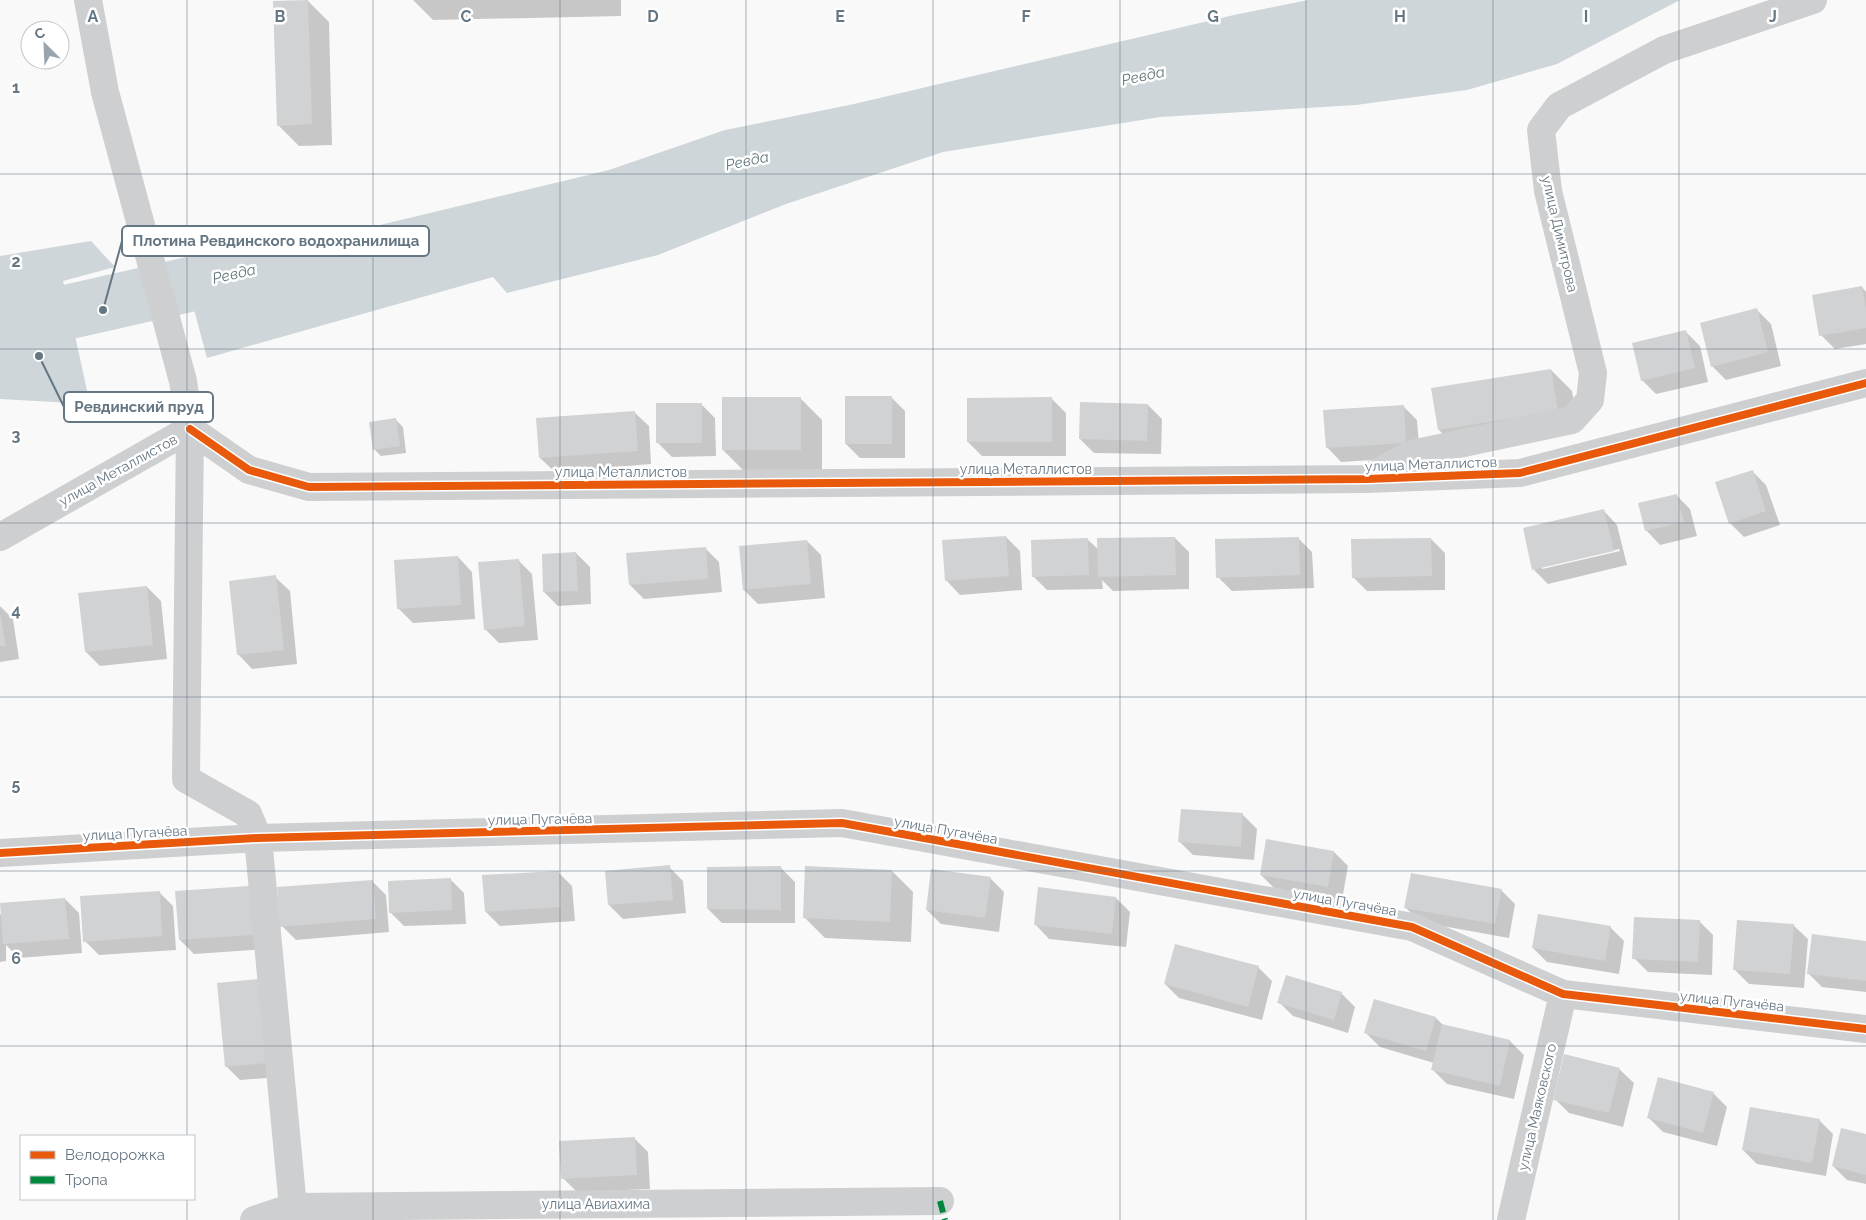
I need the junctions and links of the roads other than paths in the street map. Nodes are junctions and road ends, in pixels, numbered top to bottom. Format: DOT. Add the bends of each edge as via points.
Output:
graph roads {
  1 [pos="88,0"];
  2 [pos="1813,0"];
  3 [pos="1866,383"];
  4 [pos="190,429"];
  5 [pos="1367,478"];
  6 [pos="0,536"];
  7 [pos="258,838"];
  8 [pos="0,853"];
  9 [pos="1563,994"];
  10 [pos="1866,1029"];
  11 [pos="940,1202"];
  12 [pos="293,1207"];
  13 [pos="254,1220"];
  14 [pos="1511,1220"];
  1 -- 4 [label="street" via="106,92 184,381"];
  2 -- 5 [label="street, улица Димитрова" via="1664,50 1559,106 1541,130 1548,192 1593,373 1590,400 1572,420 1412,454"];
  3 -- 5 [label="street, улица Металлистов" via="1520,473"];
  4 -- 5 [label="street, улица Металлистов" via="249,470 308,487"];
  4 -- 6 [label="street, улица Металлистов"];
  4 -- 7 [label="street" via="186,779 248,814"];
  7 -- 8 [label="street, улица Пугачёва"];
  7 -- 9 [label="street, улица Пугачёва" via="842,823 1412,927"];
  7 -- 12 [label="street"];
  9 -- 10 [label="street, улица Пугачёва"];
  9 -- 14 [label="street, улица Маяковского"];
  11 -- 12 [label="street, улица Авиахима"];
  12 -- 13 [label="street, улица Авиахима"];
}
